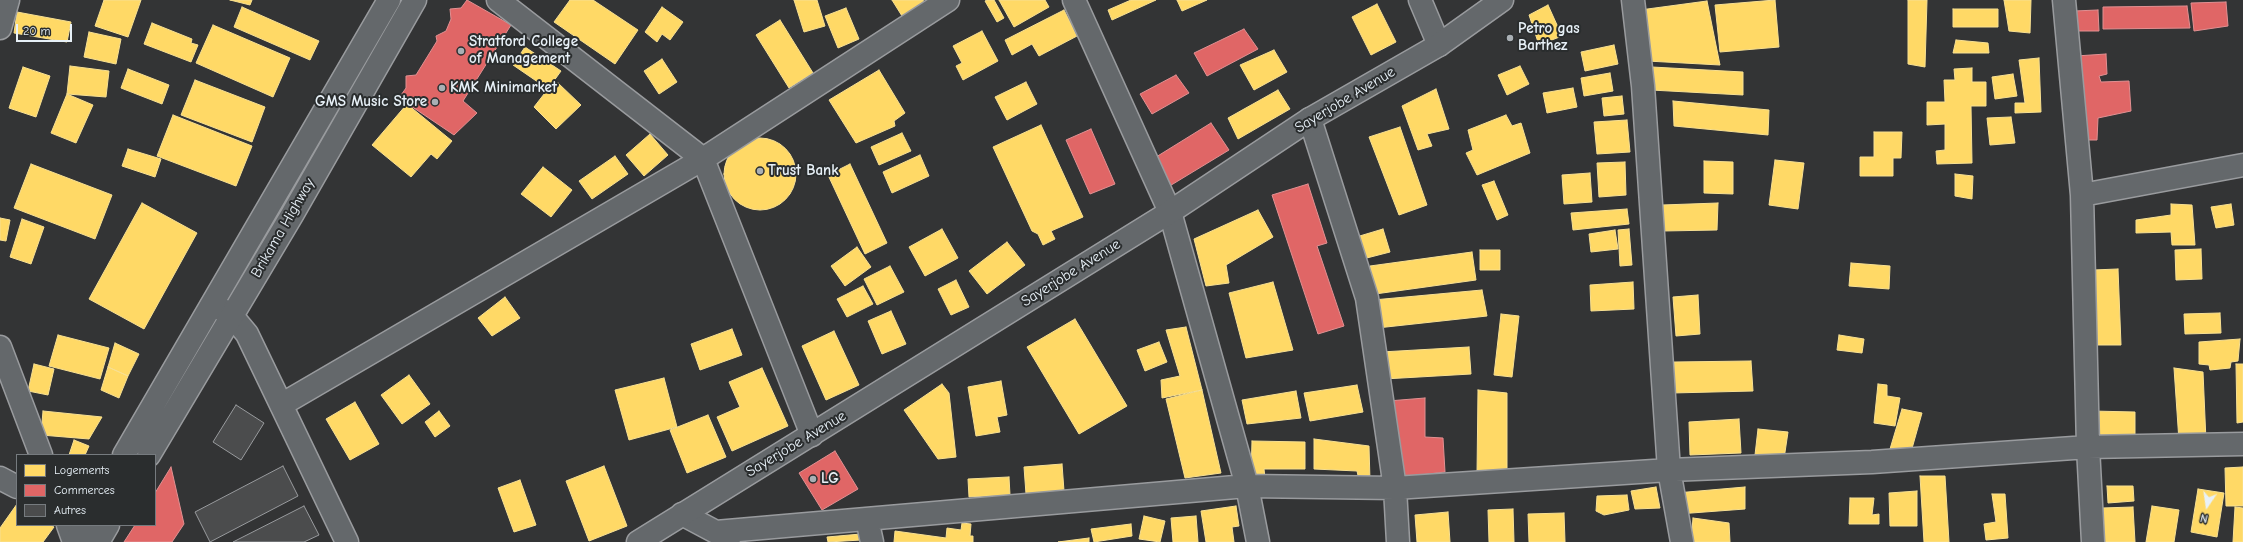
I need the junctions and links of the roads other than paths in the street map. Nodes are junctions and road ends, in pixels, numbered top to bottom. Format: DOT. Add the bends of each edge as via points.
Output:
graph roads {
  1 [pos="8,0"];
  2 [pos="415,0"];
  3 [pos="498,0"];
  4 [pos="948,0"];
  5 [pos="1074,0"];
  6 [pos="1420,0"];
  7 [pos="1502,0"];
  8 [pos="1634,0"];
  9 [pos="2064,0"];
  10 [pos="384,2"];
  11 [pos="0,28"];
  12 [pos="1439,45"];
  13 [pos="1310,119"];
  14 [pos="703,159"];
  15 [pos="2243,165"];
  16 [pos="2082,195"];
  17 [pos="1170,212"];
  18 [pos="213,304"];
  19 [pos="232,316"];
  20 [pos="0,347"];
  21 [pos="281,405"];
  22 [pos="812,435"];
  23 [pos="2243,444"];
  24 [pos="2088,447"];
  25 [pos="41,454"];
  26 [pos="125,454"];
  27 [pos="151,454"];
  28 [pos="1669,470"];
  29 [pos="0,478"];
  30 [pos="16,486"];
  31 [pos="1247,486"];
  32 [pos="1396,488"];
  33 [pos="682,514"];
  34 [pos="867,519"];
  35 [pos="68,526"];
  36 [pos="84,526"];
  37 [pos="107,526"];
  38 [pos="716,532"];
  39 [pos="74,542"];
  40 [pos="98,542"];
  41 [pos="347,542"];
  42 [pos="638,542"];
  43 [pos="735,542"];
  44 [pos="872,542"];
  45 [pos="1258,542"];
  46 [pos="1398,542"];
  47 [pos="1682,542"];
  48 [pos="2093,542"];
  1 -- 11 [label="main road"];
  2 -- 19 [label="main road, Brikama Highway"];
  3 -- 14 [label="main road"];
  4 -- 14 [label="main road"];
  5 -- 17 [label="main road"];
  6 -- 12 [label="main road"];
  7 -- 12 [label="main road, Sayerjobe Avenue"];
  8 -- 28 [label="main road" via="1643,86"];
  9 -- 16 [label="main road"];
  10 -- 18 [label="main road, Brikama Highway"];
  12 -- 13 [label="main road, Sayerjobe Avenue"];
  13 -- 17 [label="main road, Sayerjobe Avenue"];
  13 -- 32 [label="main road" via="1367,298"];
  14 -- 21 [label="main road"];
  14 -- 22 [label="main road"];
  15 -- 16 [label="main road"];
  16 -- 24 [label="main road"];
  17 -- 22 [label="main road, Sayerjobe Avenue"];
  17 -- 31 [label="main road"];
  18 -- 19 [label="main road"];
  18 -- 26 [label="main road, Brikama Highway"];
  19 -- 21 [label="main road" via="247,334"];
  19 -- 27 [label="main road, Brikama Highway"];
  20 -- 25 [label="main road"];
  21 -- 41 [label="main road"];
  22 -- 33 [label="main road, Sayerjobe Avenue"];
  23 -- 24 [label="main road"];
  24 -- 28 [label="main road" via="1872,462"];
  24 -- 48 [label="main road"];
  28 -- 32 [label="main road"];
  28 -- 47 [label="main road"];
  29 -- 30 [label="main road"];
  31 -- 32 [label="main road"];
  31 -- 34 [label="main road"];
  31 -- 45 [label="main road"];
  32 -- 46 [label="main road"];
  33 -- 38 [label="main road"];
  33 -- 42 [label="main road, Sayerjobe Avenue"];
  34 -- 38 [label="main road"];
  34 -- 44 [label="main road"];
  35 -- 39 [label="main road"];
  36 -- 39 [label="main road"];
  37 -- 40 [label="main road"];
  38 -- 43 [label="main road"];
}
